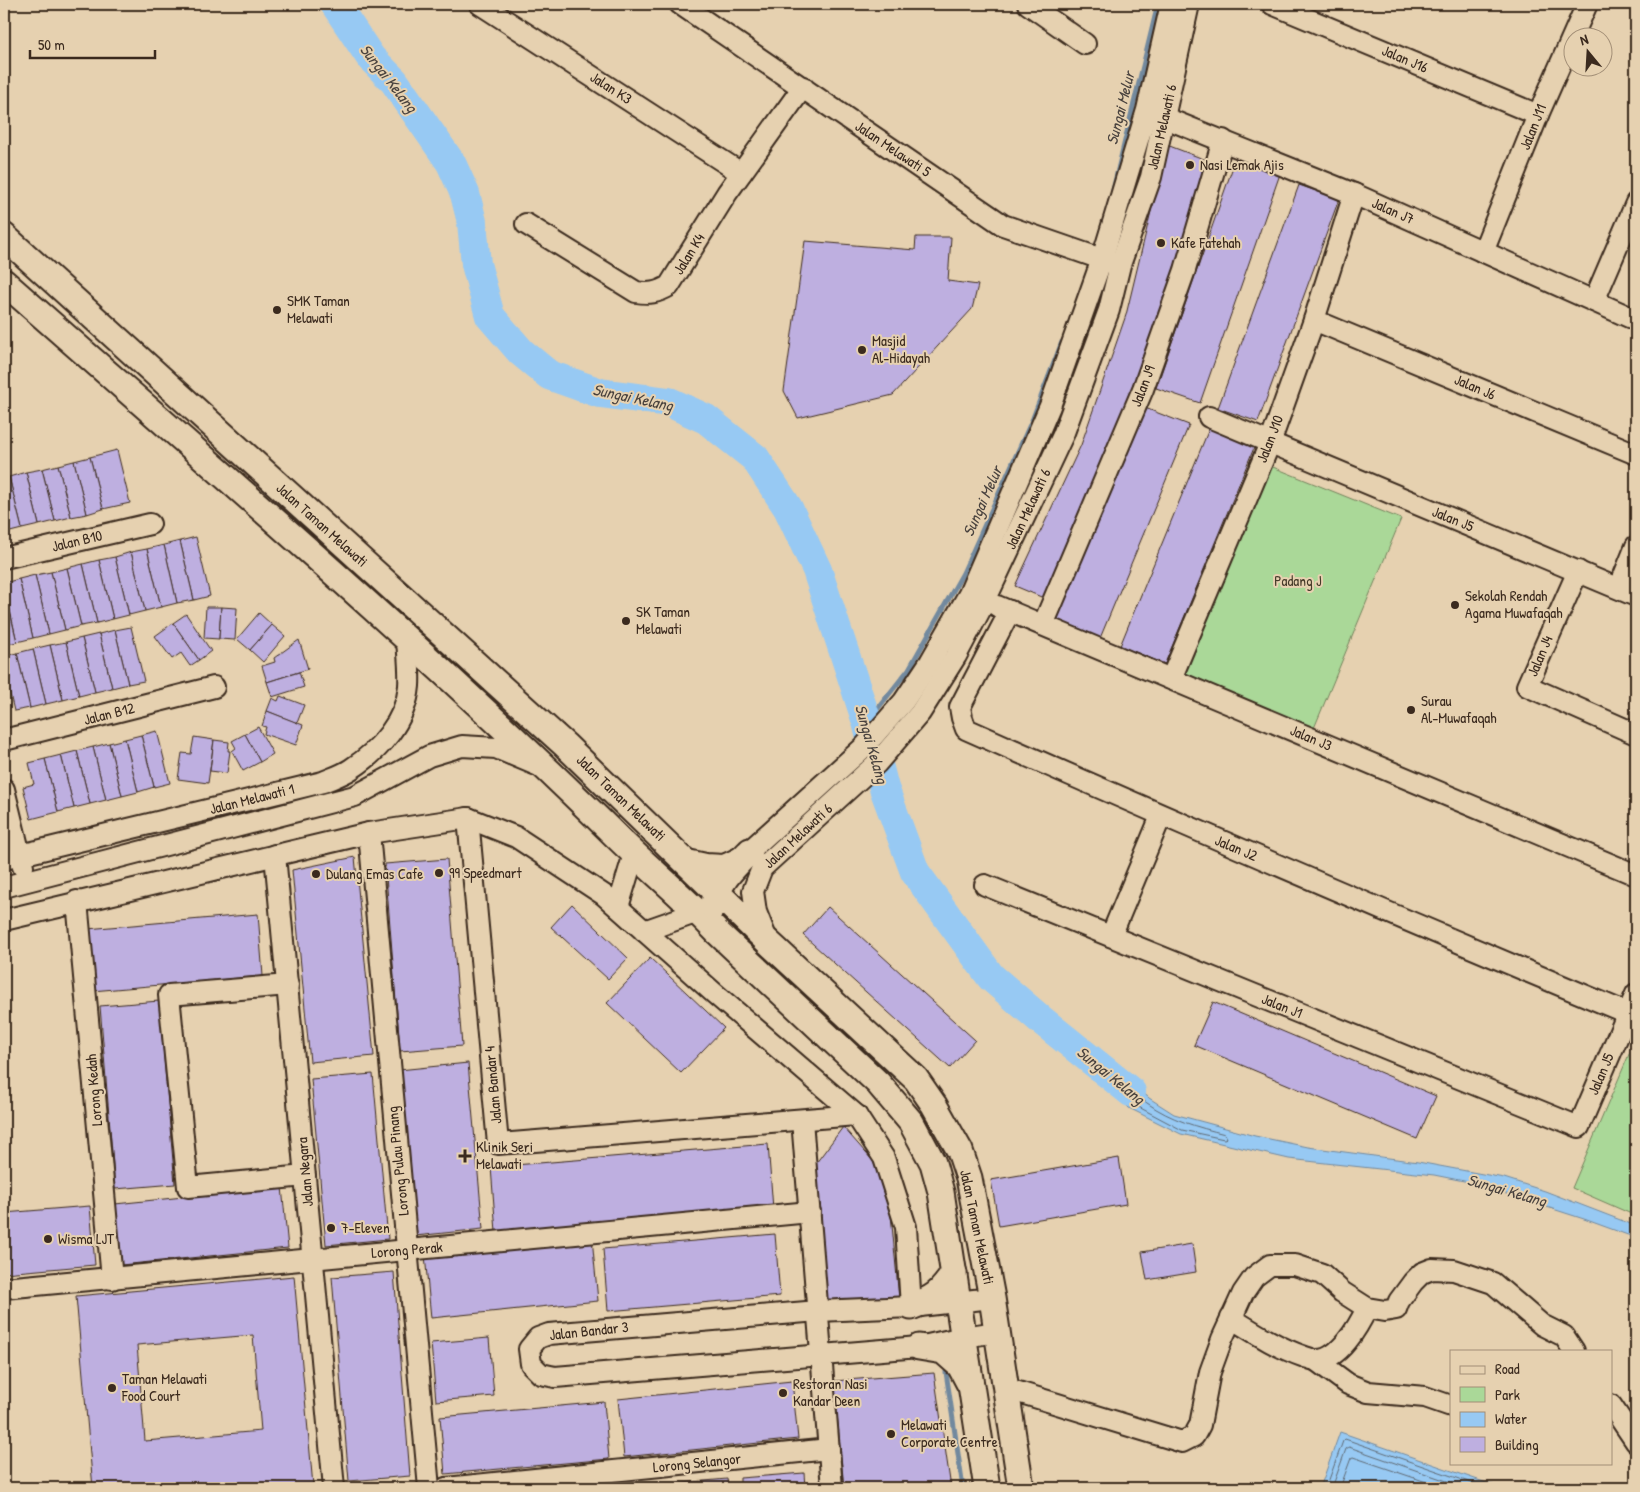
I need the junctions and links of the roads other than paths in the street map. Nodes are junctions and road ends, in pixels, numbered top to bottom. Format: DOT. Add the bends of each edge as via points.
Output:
graph roads {
  1 [pos="480,4"];
  2 [pos="680,4"];
  3 [pos="1028,4"];
  4 [pos="1171,4"];
  5 [pos="1189,4"];
  6 [pos="1272,4"];
  7 [pos="1587,4"];
  8 [pos="1085,44"];
  9 [pos="803,87"];
  10 [pos="1156,114"];
  11 [pos="1538,115"];
  12 [pos="1223,140"];
  13 [pos="742,173"];
  14 [pos="1354,194"];
  15 [pos="1636,203"];
  16 [pos="526,224"];
  17 [pos="4,236"];
  18 [pos="1483,252"];
  19 [pos="1111,262"];
  20 [pos="4,282"];
  21 [pos="1594,300"];
  22 [pos="1314,320"];
  23 [pos="1636,320"];
  24 [pos="1209,417"];
  25 [pos="1270,443"];
  26 [pos="1636,454"];
  27 [pos="150,524"];
  28 [pos="1636,546"];
  29 [pos="4,558"];
  30 [pos="1578,571"];
  31 [pos="1628,592"];
  32 [pos="985,601"];
  33 [pos="1010,611"];
  34 [pos="1043,625"];
  35 [pos="407,640"];
  36 [pos="1171,679"];
  37 [pos="214,687"];
  38 [pos="912,707"];
  39 [pos="1636,734"];
  40 [pos="4,740"];
  41 [pos="550,771"];
  42 [pos="5,802"];
  43 [pos="1161,816"];
  44 [pos="468,818"];
  45 [pos="369,833"];
  46 [pos="750,851"];
  47 [pos="634,854"];
  48 [pos="275,855"];
  49 [pos="12,857"];
  50 [pos="683,859"];
  51 [pos="1636,875"];
  52 [pos="27,881"];
  53 [pos="985,885"];
  54 [pos="4,887"];
  55 [pos="717,892"];
  56 [pos="77,901"];
  57 [pos="618,907"];
  58 [pos="698,912"];
  59 [pos="6,918"];
  60 [pos="644,931"];
  61 [pos="718,933"];
  62 [pos="1111,936"];
  63 [pos="768,942"];
  64 [pos="288,986"];
  65 [pos="1636,994"];
  66 [pos="1627,1014"];
  67 [pos="856,1115"];
  68 [pos="802,1120"];
  69 [pos="1579,1127"];
  70 [pos="305,1176"];
  71 [pos="810,1212"];
  72 [pos="407,1250"];
  73 [pos="313,1259"];
  74 [pos="954,1274"];
  75 [pos="112,1279"];
  76 [pos="4,1288"];
  77 [pos="992,1298"];
  78 [pos="958,1303"];
  79 [pos="911,1307"];
  80 [pos="1367,1308"];
  81 [pos="818,1312"];
  82 [pos="1231,1318"];
  83 [pos="997,1332"];
  84 [pos="964,1337"];
  85 [pos="919,1347"];
  86 [pos="1573,1350"];
  87 [pos="821,1355"];
  88 [pos="1317,1361"];
  89 [pos="971,1387"];
  90 [pos="1005,1388"];
  91 [pos="1450,1406"];
  92 [pos="1612,1406"];
  93 [pos="1636,1442"];
  94 [pos="829,1450"];
  95 [pos="334,1488"];
  96 [pos="429,1488"];
  97 [pos="446,1488"];
  98 [pos="832,1488"];
  99 [pos="986,1488"];
  100 [pos="1021,1488"];
  1 -- 13 [label="street, Jalan K3"];
  2 -- 9 [label="street, Jalan Melawati 5"];
  3 -- 8 [label="street"];
  4 -- 10 [label="street, Jalan Melawati 6"];
  5 -- 10 [label="street, Jalan Melawati 6"];
  6 -- 11 [label="street, Jalan J16"];
  7 -- 11 [label="street, Jalan J11"];
  9 -- 13 [label="street, Jalan K4"];
  9 -- 19 [label="street, Jalan Melawati 5" via="1003,224"];
  10 -- 12 [label="street, Jalan J7"];
  10 -- 19 [label="street, Jalan Melawati 6" via="1151,177"];
  11 -- 18 [label="street, Jalan J11"];
  12 -- 14 [label="street, Jalan J7"];
  12 -- 34 [label="street, Jalan J9" via="1185,270 1143,389"];
  13 -- 16 [label="street, Jalan K4" via="669,286 660,292 636,292"];
  14 -- 18 [label="street, Jalan J7"];
  14 -- 22 [label="street, Jalan J10"];
  15 -- 21 [label="street"];
  17 -- 50 [label="main road, Jalan Taman Melawati" via="552,732"];
  18 -- 21 [label="street, Jalan J7"];
  19 -- 32 [label="street, Jalan Melawati 6" via="1109,310 1063,435"];
  19 -- 38 [label="street, Jalan Melawati 6" via="969,594 930,662"];
  20 -- 35 [label="main road, Jalan Taman Melawati"];
  21 -- 23 [label="street, Jalan J7"];
  22 -- 25 [label="street, Jalan J10"];
  22 -- 26 [label="street, Jalan J6"];
  24 -- 25 [label="street, Jalan J5"];
  25 -- 30 [label="street, Jalan J5"];
  25 -- 36 [label="street, Jalan J10"];
  27 -- 29 [label="street, Jalan B10"];
  28 -- 31 [label="street"];
  30 -- 31 [label="street, Jalan J5"];
  30 -- 39 [label="street, Jalan J4" via="1527,686"];
  32 -- 33 [label="street, Jalan J3"];
  32 -- 38 [label="street, Jalan Melawati 6" via="956,656"];
  33 -- 34 [label="street, Jalan J3"];
  33 -- 43 [label="street, Jalan J2" via="960,707 966,729"];
  34 -- 36 [label="street, Jalan J3"];
  35 -- 41 [label="main road, Jalan Taman Melawati"];
  35 -- 49 [label="street, Jalan Melawati 1" via="408,687 404,710 372,754 349,770 323,782"];
  36 -- 51 [label="street, Jalan J3"];
  37 -- 40 [label="street, Jalan B12"];
  38 -- 46 [label="street, Jalan Melawati 6"];
  38 -- 63 [label="street, Jalan Melawati 6" via="877,763 762,868 753,890 756,912"];
  41 -- 47 [label="main road, Jalan Taman Melawati"];
  41 -- 52 [label="street, Jalan Melawati 1" via="496,748 462,746 429,756 355,796"];
  42 -- 49 [label="street"];
  43 -- 62 [label="street"];
  43 -- 66 [label="street, Jalan J2"];
  44 -- 45 [label="street"];
  44 -- 57 [label="street" via="516,837"];
  44 -- 68 [label="street, Jalan Bandar 4" via="498,1144"];
  45 -- 48 [label="street"];
  45 -- 72 [label="street, Lorong Pulau Pinang"];
  46 -- 50 [label="street, Jalan Melawati 6" via="724,865"];
  46 -- 55 [label="main road"];
  47 -- 57 [label="street"];
  47 -- 58 [label="main road, Jalan Taman Melawati"];
  48 -- 56 [label="street"];
  48 -- 64 [label="street, Jalan Negara"];
  49 -- 52 [label="street"];
  50 -- 55 [label="main road, Jalan Taman Melawati"];
  52 -- 54 [label="street, Jalan Melawati 1"];
  53 -- 62 [label="street, Jalan J1"];
  55 -- 61 [label="main road" via="713,918"];
  55 -- 63 [label="main road, Jalan Taman Melawati"];
  56 -- 59 [label="street"];
  56 -- 75 [label="street, Lorong Kedah"];
  57 -- 60 [label="street"];
  58 -- 60 [label="street"];
  58 -- 61 [label="main road, Jalan Taman Melawati"];
  60 -- 67 [label="street"];
  61 -- 74 [label="main road, Jalan Taman Melawati" via="878,1083 912,1122 933,1164 941,1192"];
  62 -- 69 [label="street, Jalan J1"];
  63 -- 77 [label="main road, Jalan Taman Melawati" via="916,1078 934,1105 960,1151 969,1178"];
  64 -- 70 [label="street, Jalan Negara"];
  64 -- 70 [label="street" via="169,995 188,1187"];
  65 -- 66 [label="street, Jalan J5"];
  66 -- 69 [label="street, Jalan J5"];
  67 -- 68 [label="street, Jalan Bandar 4"];
  67 -- 79 [label="street" via="884,1158 906,1227"];
  68 -- 71 [label="street"];
  70 -- 73 [label="street, Jalan Negara"];
  71 -- 72 [label="street, Lorong Perak"];
  71 -- 81 [label="street"];
  72 -- 73 [label="street, Lorong Perak"];
  72 -- 96 [label="street, Lorong Pulau Pinang"];
  73 -- 75 [label="street, Lorong Perak"];
  73 -- 95 [label="street, Jalan Negara"];
  74 -- 78 [label="main road, Jalan Taman Melawati"];
  74 -- 79 [label="main road" via="943,1290"];
  75 -- 76 [label="street, Lorong Perak"];
  77 -- 78 [label="street, Jalan Bandar 3"];
  77 -- 83 [label="main road, Jalan Taman Melawati"];
  78 -- 79 [label="street, Jalan Bandar 3"];
  78 -- 84 [label="main road, Jalan Taman Melawati"];
  79 -- 81 [label="street, Jalan Bandar 3"];
  80 -- 82 [label="street" via="1322,1274 1295,1265 1270,1265 1254,1277"];
  80 -- 86 [label="street" via="1396,1309 1422,1273 1454,1270 1493,1283 1542,1325 1564,1336"];
  80 -- 88 [label="street" via="1359,1325 1336,1354"];
  81 -- 87 [label="street"];
  81 -- 87 [label="street, Jalan Bandar 3" via="549,1334 538,1338 529,1349 530,1364 541,1374 555,1377"];
  82 -- 88 [label="street" via="1272,1343"];
  82 -- 90 [label="street" via="1210,1372 1200,1425 1194,1436 1182,1442"];
  83 -- 84 [label="street, Jalan Bandar 3"];
  83 -- 90 [label="main road, Jalan Taman Melawati"];
  84 -- 85 [label="street, Jalan Bandar 3"];
  84 -- 89 [label="main road, Jalan Taman Melawati"];
  85 -- 87 [label="street, Jalan Bandar 3"];
  85 -- 89 [label="main road" via="943,1351 960,1366"];
  87 -- 94 [label="street"];
  88 -- 91 [label="street" via="1348,1384 1368,1392 1425,1397"];
  89 -- 99 [label="main road, Jalan Taman Melawati"];
  90 -- 100 [label="main road, Jalan Taman Melawati"];
  92 -- 93 [label="street"];
  94 -- 97 [label="street, Lorong Selangor"];
  94 -- 98 [label="street"];
}
